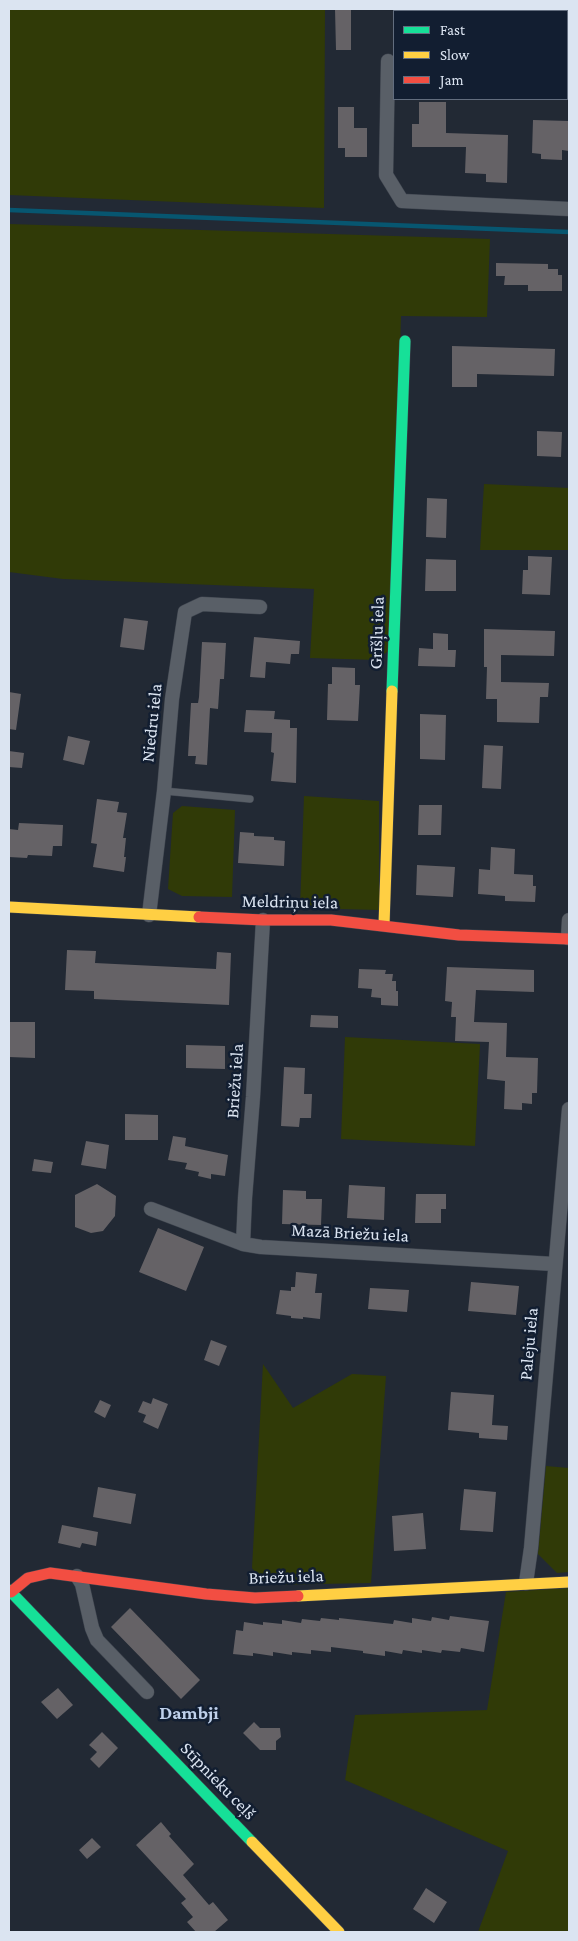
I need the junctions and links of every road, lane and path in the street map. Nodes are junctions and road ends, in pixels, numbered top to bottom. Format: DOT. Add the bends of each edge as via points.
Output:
graph roads {
  1 [pos="388,61"];
  2 [pos="569,209"];
  3 [pos="405,341"];
  4 [pos="260,607"];
  5 [pos="164,791"];
  6 [pos="250,799"];
  7 [pos="9,908"];
  8 [pos="149,915"];
  9 [pos="263,920"];
  10 [pos="569,920"];
  11 [pos="384,925"];
  12 [pos="569,938"];
  13 [pos="569,1109"];
  14 [pos="568,1156"];
  15 [pos="151,1209"];
  16 [pos="243,1244"];
  17 [pos="554,1264"];
  18 [pos="77,1576"];
  19 [pos="569,1582"];
  20 [pos="526,1583"];
  21 [pos="10,1591"];
  22 [pos="147,1692"];
  23 [pos="339,1932"];
  1 -- 2 [label="street" via="386,175 402,201"];
  3 -- 11 [label="street, Grīšļu iela"];
  4 -- 5 [label="street, Niedru iela" via="202,604 185,612 172,699"];
  5 -- 6 [label="lane"];
  5 -- 8 [label="street, Niedru iela"];
  7 -- 8 [label="street, Meldriņu iela"];
  8 -- 9 [label="street, Meldriņu iela"];
  9 -- 11 [label="street, Meldriņu iela" via="330,920"];
  9 -- 16 [label="street, Briežu iela"];
  10 -- 12 [label="street"];
  11 -- 12 [label="street, Meldriņu iela" via="459,935"];
  13 -- 14 [label="street, Paleju iela"];
  14 -- 17 [label="street, Paleju iela"];
  15 -- 16 [label="street, Mazā Briežu iela"];
  16 -- 17 [label="street, Mazā Briežu iela"];
  17 -- 20 [label="street, Paleju iela"];
  18 -- 20 [label="street, Briežu iela" via="255,1598"];
  18 -- 21 [label="street, Briežu iela" via="34,1575"];
  18 -- 22 [label="street" via="97,1640"];
  19 -- 20 [label="street, Briežu iela"];
  21 -- 23 [label="street, Stīpnieku ceļš"];
}
